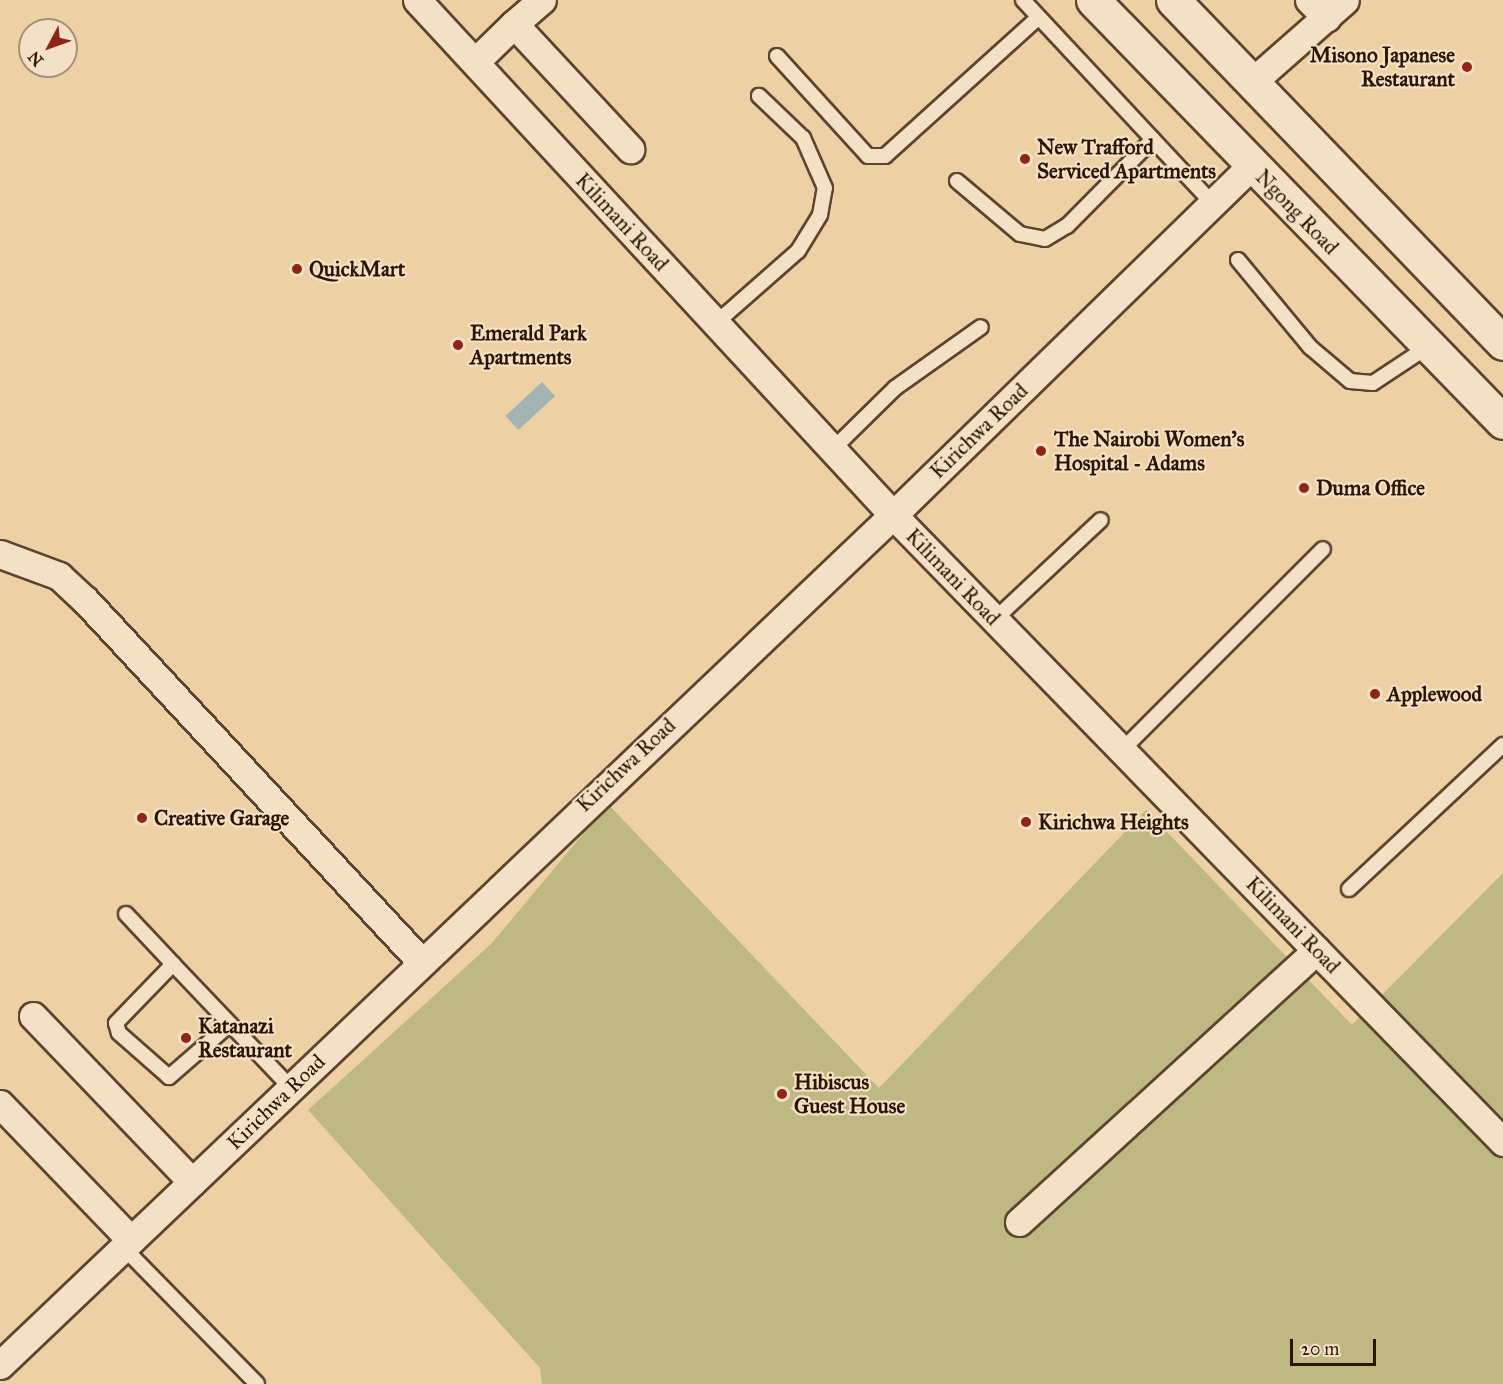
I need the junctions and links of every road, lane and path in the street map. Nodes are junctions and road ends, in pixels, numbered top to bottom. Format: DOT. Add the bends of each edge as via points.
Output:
graph roads {
  1 [pos="417,0"];
  2 [pos="542,0"];
  3 [pos="1023,0"];
  4 [pos="1093,0"];
  5 [pos="1173,0"];
  6 [pos="1327,6"];
  7 [pos="1039,17"];
  8 [pos="514,24"];
  9 [pos="777,56"];
  10 [pos="475,62"];
  11 [pos="1251,83"];
  12 [pos="759,96"];
  13 [pos="1153,139"];
  14 [pos="630,149"];
  15 [pos="1252,165"];
  16 [pos="957,181"];
  17 [pos="1213,204"];
  18 [pos="1238,260"];
  19 [pos="716,323"];
  20 [pos="981,327"];
  21 [pos="1503,343"];
  22 [pos="1429,346"];
  23 [pos="1503,422"];
  24 [pos="833,449"];
  25 [pos="893,515"];
  26 [pos="1101,520"];
  27 [pos="1323,549"];
  28 [pos="0,554"];
  29 [pos="994,620"];
  30 [pos="1503,746"];
  31 [pos="1122,750"];
  32 [pos="1349,889"];
  33 [pos="126,914"];
  34 [pos="1317,950"];
  35 [pos="422,963"];
  36 [pos="173,964"];
  37 [pos="33,1016"];
  38 [pos="230,1024"];
  39 [pos="291,1088"];
  40 [pos="0,1104"];
  41 [pos="1503,1142"];
  42 [pos="192,1182"];
  43 [pos="1019,1222"];
  44 [pos="128,1244"];
  45 [pos="0,1365"];
  46 [pos="257,1384"];
  1 -- 10 [label="street, Kilimani Road"];
  2 -- 8 [label="street"];
  3 -- 7 [label="lane"];
  4 -- 15 [label="main road, Ngong Road"];
  5 -- 11 [label="main road"];
  6 -- 11 [label="street"];
  7 -- 9 [label="lane" via="885,156 868,156"];
  7 -- 13 [label="lane"];
  8 -- 10 [label="street"];
  8 -- 14 [label="street"];
  10 -- 19 [label="street, Kilimani Road"];
  11 -- 21 [label="main road"];
  12 -- 19 [label="lane" via="803,138 825,188 820,215 798,251"];
  13 -- 16 [label="lane" via="1067,226 1045,238 1020,234"];
  13 -- 17 [label="lane"];
  15 -- 17 [label="street, Kirichwa Road"];
  15 -- 22 [label="main road, Ngong Road"];
  17 -- 25 [label="street, Kirichwa Road"];
  18 -- 22 [label="lane" via="1310,347 1350,381 1373,383"];
  19 -- 24 [label="street, Kilimani Road"];
  20 -- 24 [label="lane" via="895,388"];
  22 -- 23 [label="main road, Ngong Road"];
  24 -- 25 [label="street, Kilimani Road"];
  25 -- 29 [label="street, Kilimani Road"];
  25 -- 35 [label="street, Kirichwa Road"];
  26 -- 29 [label="lane"];
  27 -- 31 [label="lane"];
  28 -- 35 [label="street" via="59,576 85,600"];
  29 -- 31 [label="street, Kilimani Road"];
  30 -- 32 [label="lane"];
  31 -- 34 [label="street, Kilimani Road"];
  33 -- 36 [label="lane"];
  34 -- 41 [label="street, Kilimani Road"];
  34 -- 43 [label="street"];
  35 -- 39 [label="street, Kirichwa Road"];
  36 -- 38 [label="lane"];
  36 -- 38 [label="lane" via="119,1016 119,1033 169,1077"];
  37 -- 42 [label="street"];
  38 -- 39 [label="lane"];
  39 -- 42 [label="street, Kirichwa Road"];
  40 -- 44 [label="street"];
  42 -- 44 [label="street, Kirichwa Road"];
  44 -- 45 [label="street, Kirichwa Road"];
  44 -- 46 [label="lane"];
}
